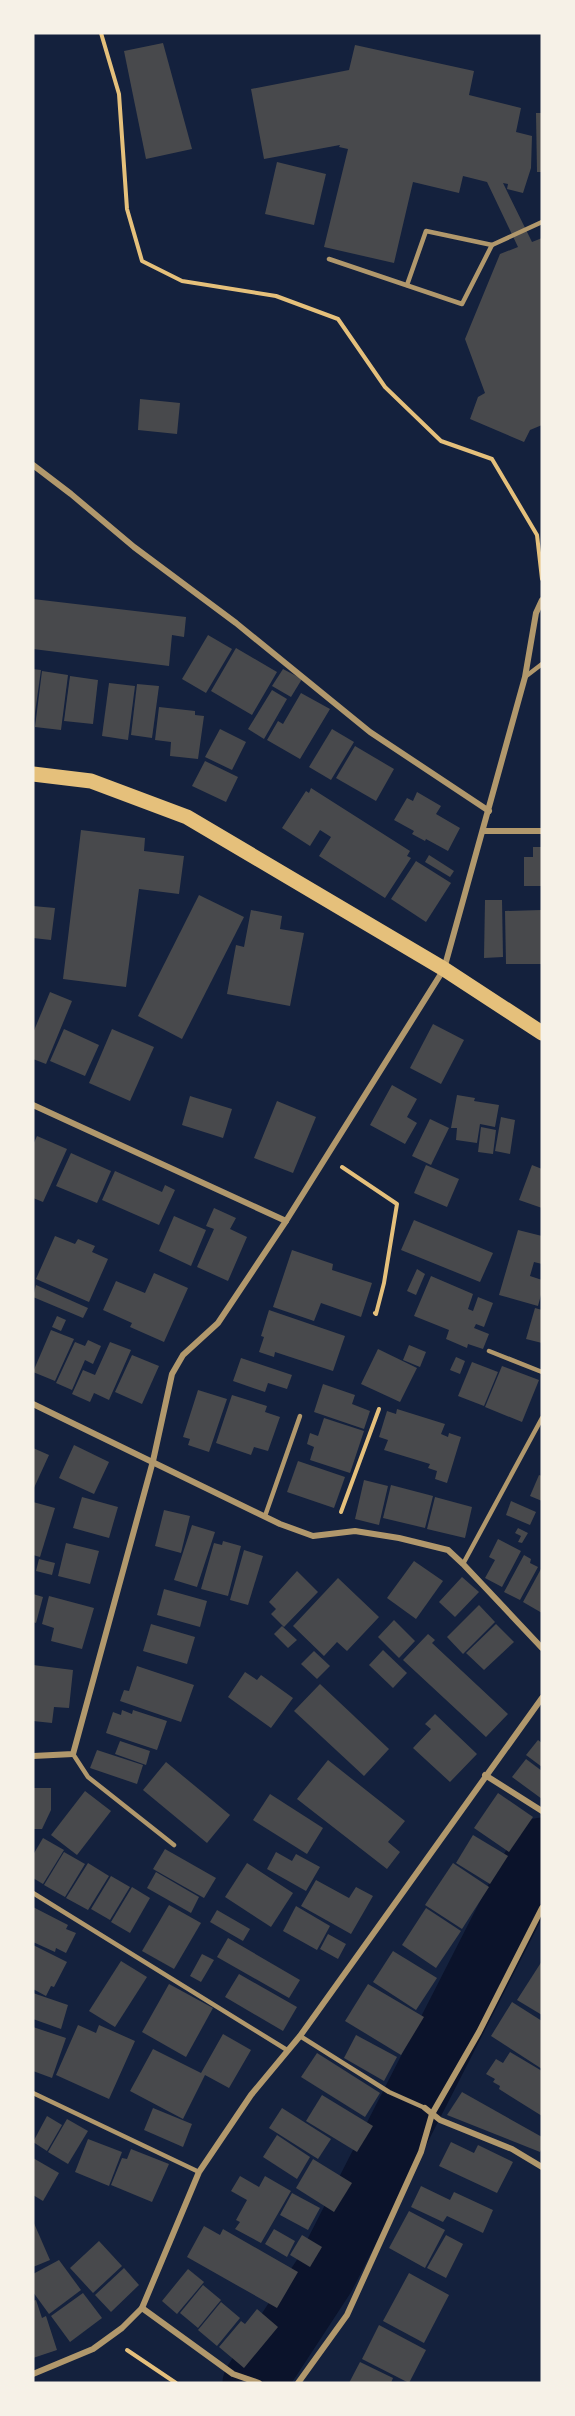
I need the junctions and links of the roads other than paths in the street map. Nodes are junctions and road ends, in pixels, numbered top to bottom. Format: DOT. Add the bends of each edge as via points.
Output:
graph roads {
  1 [pos="542,222"];
  2 [pos="492,245"];
  3 [pos="329,259"];
  4 [pos="407,285"];
  5 [pos="33,465"];
  6 [pos="542,600"];
  7 [pos="542,664"];
  8 [pos="525,677"];
  9 [pos="33,774"];
  10 [pos="489,812"];
  11 [pos="484,831"];
  12 [pos="542,831"];
  13 [pos="444,969"];
  14 [pos="542,1033"];
  15 [pos="33,1105"];
  16 [pos="286,1221"];
  17 [pos="489,1351"];
  18 [pos="542,1372"];
  19 [pos="33,1404"];
  20 [pos="300,1416"];
  21 [pos="542,1418"];
  22 [pos="153,1461"];
  23 [pos="265,1516"];
  24 [pos="463,1564"];
  25 [pos="542,1648"];
  26 [pos="542,1698"];
  27 [pos="73,1754"];
  28 [pos="33,1756"];
  29 [pos="485,1775"];
  30 [pos="540,1810"];
  31 [pos="174,1845"];
  32 [pos="33,1893"];
  33 [pos="542,1908"];
  34 [pos="300,2036"];
  35 [pos="287,2050"];
  36 [pos="33,2093"];
  37 [pos="424,2108"];
  38 [pos="432,2114"];
  39 [pos="542,2167"];
  40 [pos="199,2172"];
  41 [pos="142,2308"];
  42 [pos="33,2374"];
  43 [pos="259,2383"];
  44 [pos="298,2383"];
  1 -- 2 [label="lane"];
  2 -- 4 [label="lane" via="462,304"];
  2 -- 4 [label="lane" via="426,231"];
  3 -- 4 [label="lane"];
  5 -- 10 [label="street" via="370,732"];
  6 -- 8 [label="street" via="536,613"];
  7 -- 8 [label="lane"];
  8 -- 10 [label="street"];
  9 -- 13 [label="main road" via="91,781 187,817"];
  10 -- 11 [label="street"];
  11 -- 12 [label="street"];
  11 -- 13 [label="street"];
  13 -- 14 [label="main road"];
  13 -- 16 [label="street"];
  15 -- 16 [label="street"];
  16 -- 22 [label="street" via="218,1323 183,1355 172,1374"];
  17 -- 18 [label="lane"];
  19 -- 22 [label="street"];
  20 -- 23 [label="lane"];
  21 -- 24 [label="lane"];
  22 -- 23 [label="street"];
  22 -- 27 [label="street"];
  23 -- 24 [label="street" via="313,1536 355,1531 399,1538 448,1550"];
  24 -- 25 [label="street"];
  26 -- 29 [label="street"];
  27 -- 28 [label="street"];
  27 -- 31 [label="lane" via="88,1777"];
  29 -- 30 [label="street"];
  29 -- 34 [label="street"];
  32 -- 35 [label="lane"];
  33 -- 38 [label="street"];
  34 -- 35 [label="street"];
  34 -- 37 [label="lane" via="389,2092"];
  35 -- 40 [label="street" via="250,2095"];
  36 -- 40 [label="lane"];
  37 -- 38 [label="street"];
  38 -- 39 [label="street" via="512,2149"];
  38 -- 44 [label="street" via="421,2152 347,2315"];
  40 -- 41 [label="street"];
  41 -- 42 [label="street" via="109,2338"];
  41 -- 43 [label="street" via="233,2374"];
}
